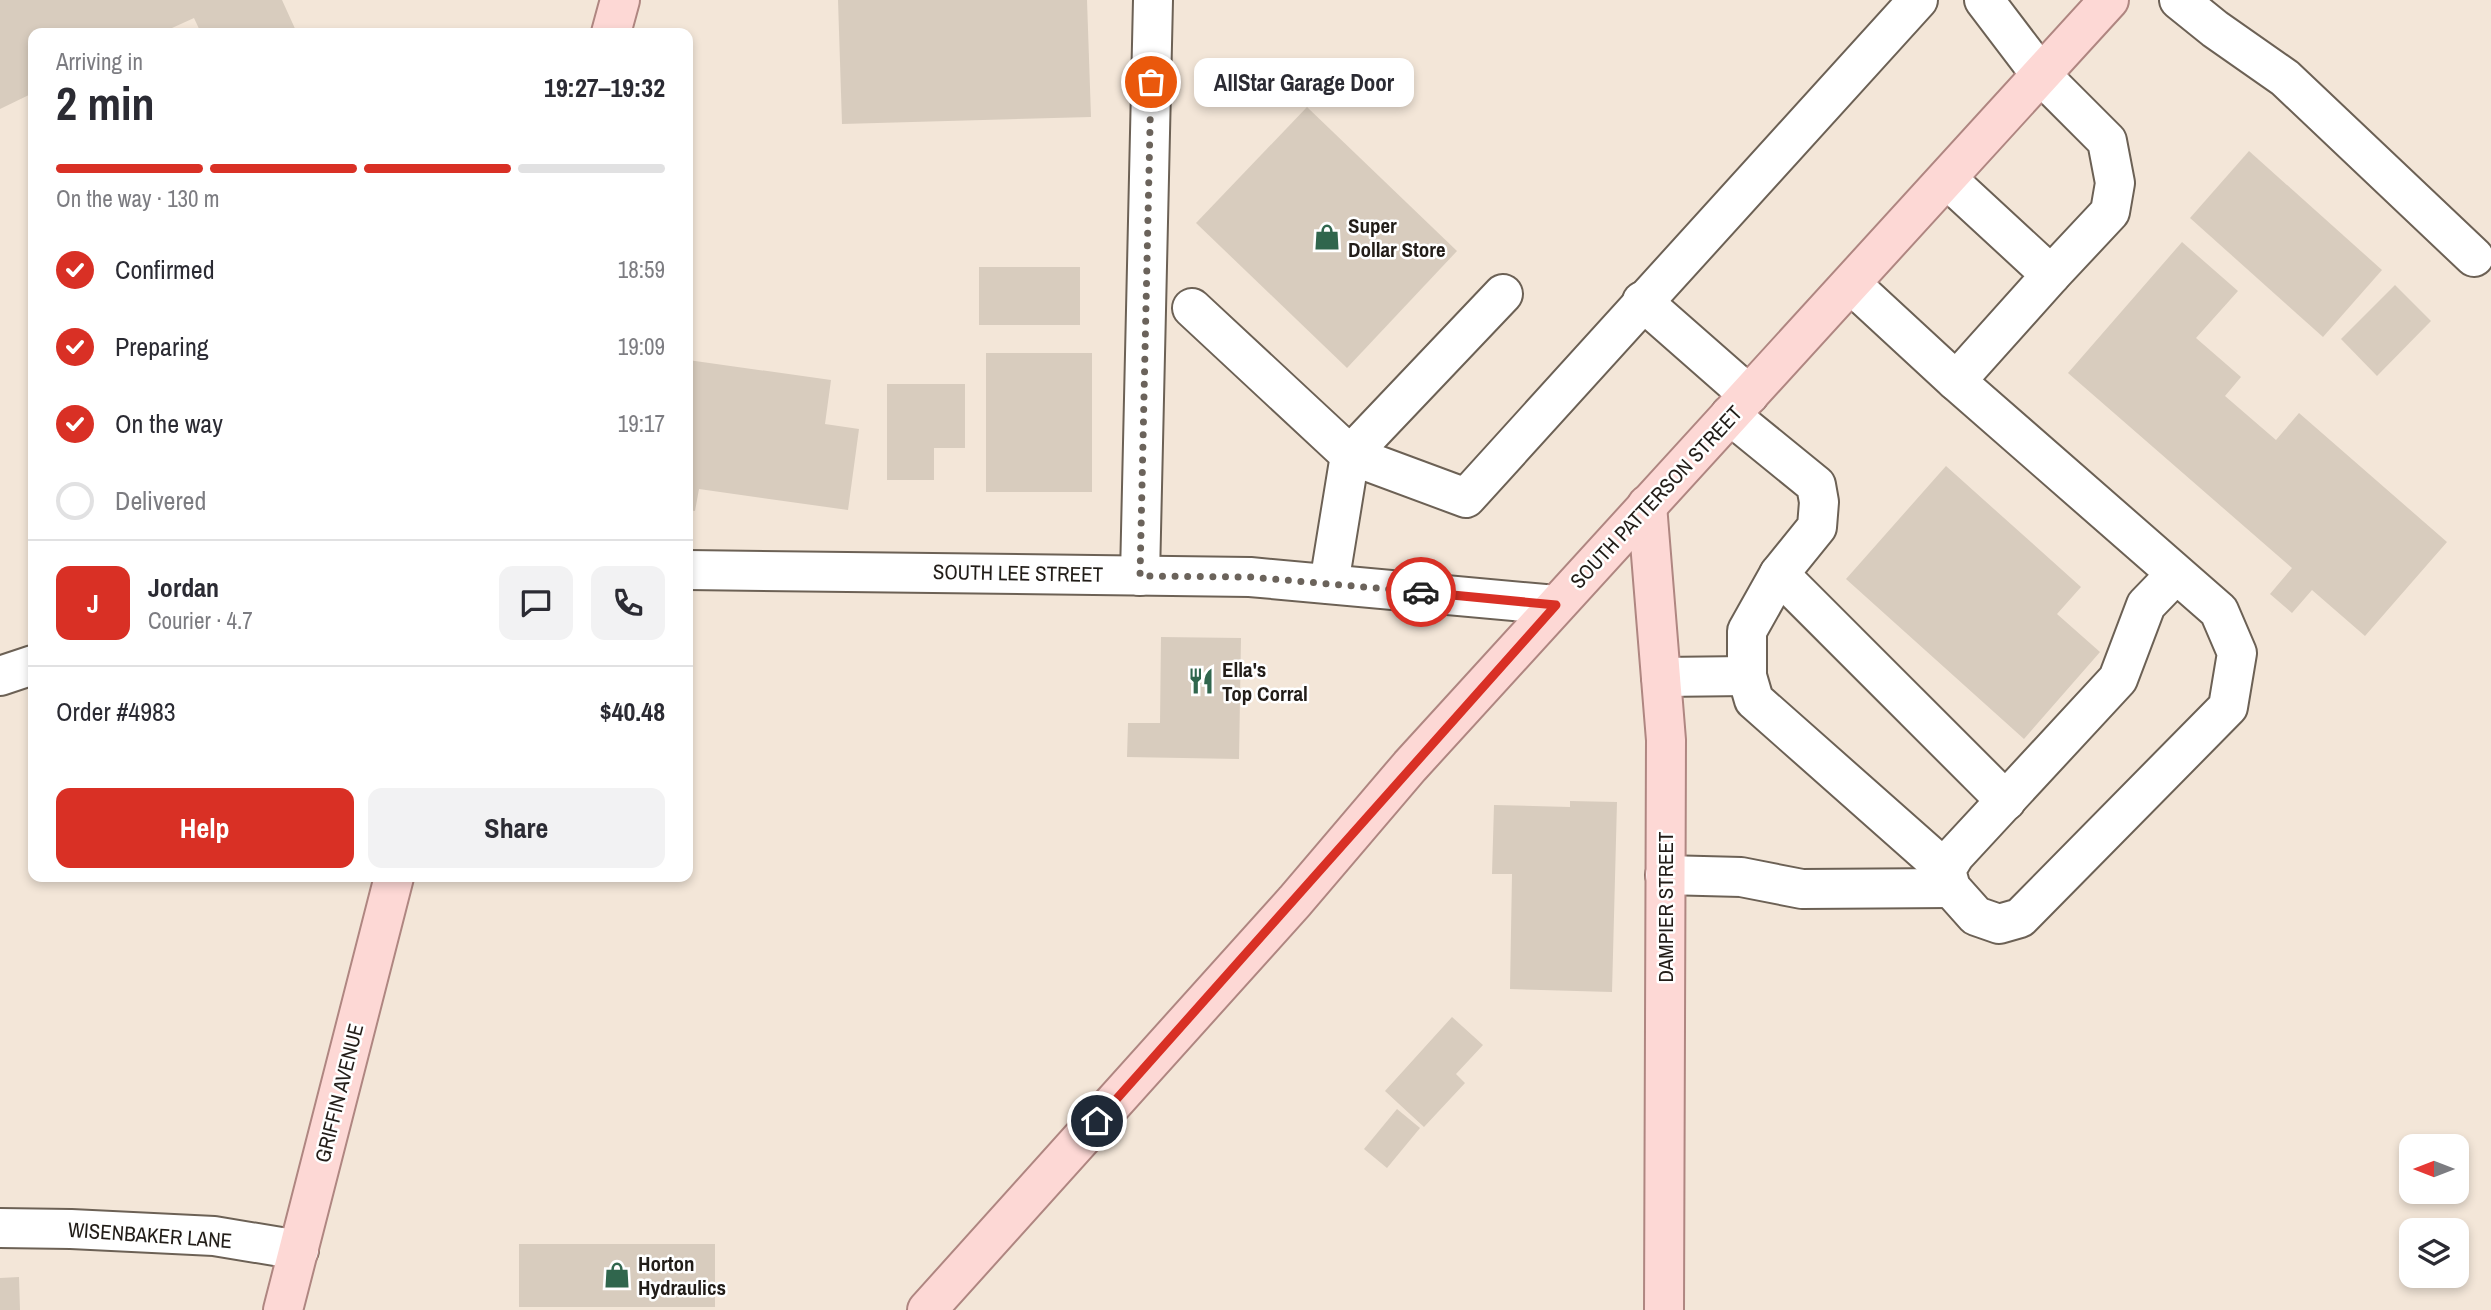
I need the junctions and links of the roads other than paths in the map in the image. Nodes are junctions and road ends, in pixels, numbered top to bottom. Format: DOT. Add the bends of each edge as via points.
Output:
graph roads {
  1 [pos="620,0"];
  2 [pos="1153,0"];
  3 [pos="1918,0"];
  4 [pos="1984,0"];
  5 [pos="2109,0"];
  6 [pos="2179,0"];
  7 [pos="612,28"];
  8 [pos="2041,75"];
  9 [pos="1947,179"];
  10 [pos="2474,257"];
  11 [pos="2051,275"];
  12 [pos="1851,285"];
  13 [pos="1503,294"];
  14 [pos="1642,301"];
  15 [pos="1192,308"];
  16 [pos="1956,381"];
  17 [pos="1739,405"];
  18 [pos="1350,454"];
  19 [pos="1647,505"];
  20 [pos="693,570"];
  21 [pos="1779,574"];
  22 [pos="2176,574"];
  23 [pos="1140,576"];
  24 [pos="1329,584"];
  25 [pos="1556,605"];
  26 [pos="28,666"];
  27 [pos="0,676"];
  28 [pos="1746,676"];
  29 [pos="1661,677"];
  30 [pos="2006,801"];
  31 [pos="1665,875"];
  32 [pos="1949,879"];
  33 [pos="393,882"];
  34 [pos="0,1228"];
  35 [pos="299,1250"];
  36 [pos="284,1310"];
  37 [pos="927,1310"];
  38 [pos="1664,1310"];
  1 -- 7 [label="main road"];
  2 -- 23 [label="street"];
  3 -- 14 [label="street"];
  4 -- 8 [label="street"];
  5 -- 8 [label="main road, SOUTH PATTERSON STREET"];
  6 -- 10 [label="street" via="2285,78"];
  8 -- 9 [label="main road, SOUTH PATTERSON STREET"];
  8 -- 11 [label="street" via="2107,141 2115,183 2110,212"];
  9 -- 11 [label="street"];
  9 -- 12 [label="main road, SOUTH PATTERSON STREET"];
  11 -- 16 [label="street"];
  12 -- 16 [label="street"];
  12 -- 17 [label="main road, SOUTH PATTERSON STREET"];
  13 -- 18 [label="street"];
  14 -- 17 [label="street"];
  14 -- 18 [label="street" via="1466,498"];
  15 -- 18 [label="street"];
  16 -- 22 [label="street"];
  17 -- 19 [label="main road, SOUTH PATTERSON STREET"];
  17 -- 21 [label="street" via="1816,485 1817,527"];
  18 -- 24 [label="street"];
  19 -- 25 [label="main road, SOUTH PATTERSON STREET"];
  19 -- 29 [label="main road, DAMPIER STREET"];
  20 -- 23 [label="street, SOUTH LEE STREET"];
  21 -- 28 [label="street" via="1746,631"];
  21 -- 30 [label="street"];
  22 -- 30 [label="street" via="2146,605 2118,679"];
  22 -- 32 [label="street" via="2219,611 2237,653 2228,706 2020,918 1999,924 1976,916"];
  23 -- 24 [label="street, SOUTH LEE STREET" via="1250,577"];
  24 -- 25 [label="street, SOUTH LEE STREET"];
  25 -- 37 [label="main road, SOUTH PATTERSON STREET"];
  26 -- 27 [label="street"];
  28 -- 29 [label="street"];
  28 -- 32 [label="street" via="1754,700"];
  29 -- 31 [label="main road, DAMPIER STREET" via="1666,740"];
  30 -- 32 [label="street" via="1955,855"];
  31 -- 32 [label="street" via="1741,877 1802,889"];
  31 -- 38 [label="main road, DAMPIER STREET"];
  33 -- 35 [label="main road, GRIFFIN AVENUE"];
  34 -- 35 [label="street, WISENBAKER LANE" via="215,1236"];
  35 -- 36 [label="main road, GRIFFIN AVENUE"];
}
